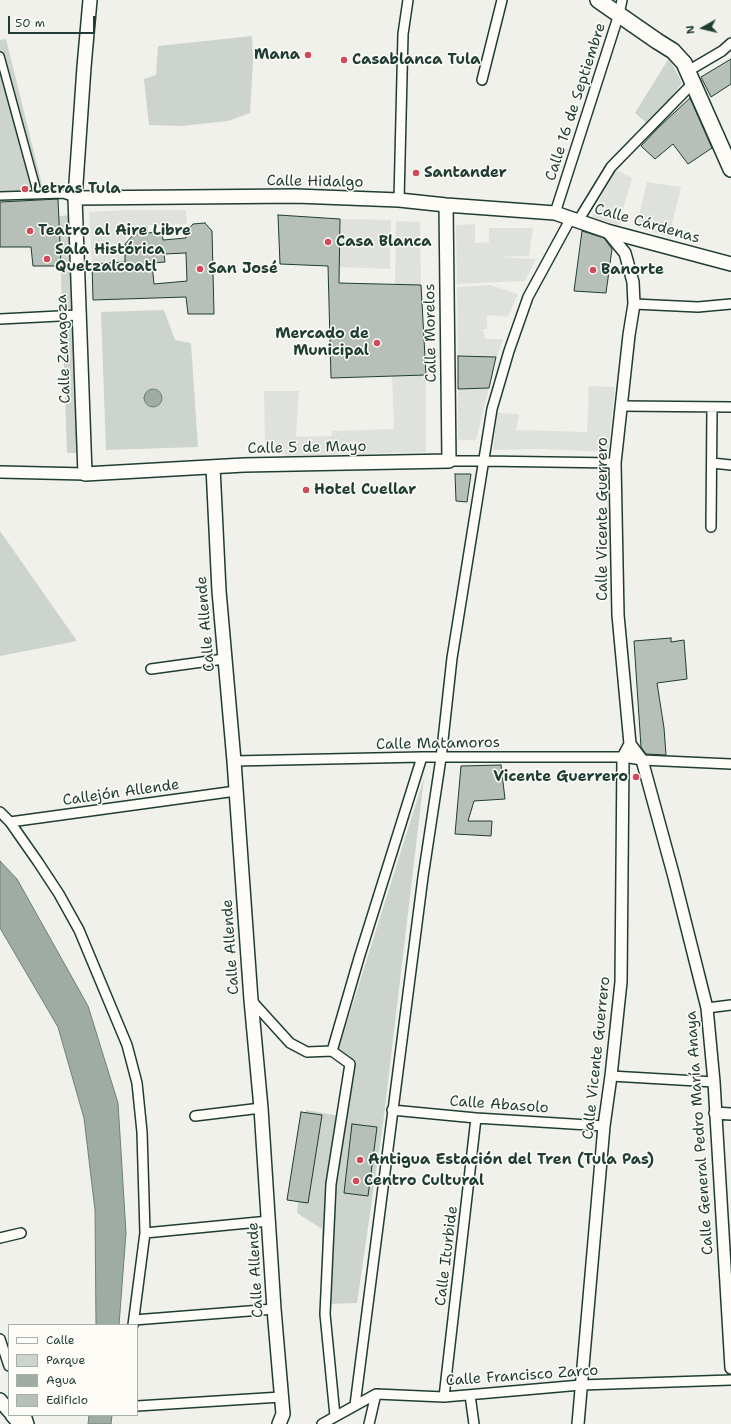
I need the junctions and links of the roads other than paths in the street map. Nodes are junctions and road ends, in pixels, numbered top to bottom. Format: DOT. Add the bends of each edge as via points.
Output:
graph roads {
  1 [pos="90,0"];
  2 [pos="408,0"];
  3 [pos="502,0"];
  4 [pos="598,0"];
  5 [pos="621,7"];
  6 [pos="731,43"];
  7 [pos="0,56"];
  8 [pos="690,77"];
  9 [pos="482,80"];
  10 [pos="731,169"];
  11 [pos="38,195"];
  12 [pos="0,196"];
  13 [pos="74,198"];
  14 [pos="399,200"];
  15 [pos="446,205"];
  16 [pos="555,213"];
  17 [pos="575,220"];
  18 [pos="607,231"];
  19 [pos="731,264"];
  20 [pos="634,304"];
  21 [pos="731,304"];
  22 [pos="79,315"];
  23 [pos="0,319"];
  24 [pos="621,406"];
  25 [pos="712,408"];
  26 [pos="731,408"];
  27 [pos="449,461"];
  28 [pos="483,461"];
  29 [pos="616,463"];
  30 [pos="712,463"];
  31 [pos="731,465"];
  32 [pos="213,467"];
  33 [pos="0,472"];
  34 [pos="85,474"];
  35 [pos="711,527"];
  36 [pos="224,659"];
  37 [pos="151,669"];
  38 [pos="630,744"];
  39 [pos="422,757"];
  40 [pos="441,758"];
  41 [pos="623,758"];
  42 [pos="642,760"];
  43 [pos="234,761"];
  44 [pos="731,764"];
  45 [pos="236,791"];
  46 [pos="0,812"];
  47 [pos="10,822"];
  48 [pos="251,1000"];
  49 [pos="731,1005"];
  50 [pos="707,1008"];
  51 [pos="332,1051"];
  52 [pos="611,1076"];
  53 [pos="714,1082"];
  54 [pos="262,1108"];
  55 [pos="392,1110"];
  56 [pos="715,1113"];
  57 [pos="731,1114"];
  58 [pos="195,1116"];
  59 [pos="476,1118"];
  60 [pos="604,1126"];
  61 [pos="269,1221"];
  62 [pos="21,1233"];
  63 [pos="144,1233"];
  64 [pos="0,1238"];
  65 [pos="729,1282"];
  66 [pos="274,1309"];
  67 [pos="134,1322"];
  68 [pos="0,1339"];
  69 [pos="8,1363"];
  70 [pos="731,1368"];
  71 [pos="731,1380"];
  72 [pos="581,1385"];
  73 [pos="376,1394"];
  74 [pos="470,1395"];
  75 [pos="281,1397"];
  76 [pos="444,1397"];
  77 [pos="0,1400"];
  78 [pos="355,1405"];
  79 [pos="138,1406"];
  80 [pos="8,1410"];
  81 [pos="335,1416"];
  82 [pos="279,1424"];
  83 [pos="322,1424"];
  84 [pos="369,1424"];
  85 [pos="474,1424"];
  86 [pos="578,1424"];
  1 -- 13 [label="main road, Calle Zaragoza"];
  2 -- 14 [label="street" via="403,34"];
  3 -- 9 [label="street"];
  4 -- 5 [label="main road"];
  5 -- 8 [label="main road" via="657,41 673,51 684,63"];
  5 -- 16 [label="street, Calle 16 de Septiembre"];
  6 -- 8 [label="street"];
  7 -- 11 [label="street"];
  8 -- 10 [label="main road"];
  8 -- 17 [label="street" via="611,167"];
  11 -- 12 [label="street"];
  11 -- 13 [label="street" via="63,194"];
  13 -- 14 [label="main road, Calle Hidalgo" via="296,196"];
  13 -- 22 [label="main road, Calle Zaragoza"];
  14 -- 15 [label="main road, Calle Hidalgo"];
  15 -- 16 [label="main road, Calle Hidalgo"];
  15 -- 27 [label="main road, Calle Morelos"];
  16 -- 17 [label="main road, Calle Cárdenas"];
  17 -- 18 [label="main road, Calle Cárdenas"];
  17 -- 28 [label="street" via="528,297 492,409"];
  18 -- 19 [label="main road, Calle Cárdenas"];
  18 -- 20 [label="street, Calle Vicente Guerrero" via="625,253 633,282"];
  20 -- 21 [label="street" via="698,307"];
  20 -- 24 [label="street, Calle Vicente Guerrero"];
  22 -- 23 [label="street"];
  22 -- 34 [label="main road, Calle Zaragoza"];
  24 -- 25 [label="street"];
  24 -- 29 [label="street, Calle Vicente Guerrero"];
  25 -- 26 [label="street"];
  25 -- 30 [label="street"];
  27 -- 28 [label="street, Calle 5 de Mayo"];
  27 -- 32 [label="main road, Calle 5 de Mayo"];
  28 -- 29 [label="street, Calle 5 de Mayo"];
  28 -- 40 [label="street" via="452,658"];
  29 -- 38 [label="street, Calle Vicente Guerrero" via="618,615"];
  30 -- 31 [label="street"];
  30 -- 35 [label="street"];
  32 -- 34 [label="main road, Calle 5 de Mayo"];
  32 -- 36 [label="main road, Calle Allende"];
  33 -- 34 [label="street, Calle 5 de Mayo"];
  36 -- 37 [label="street"];
  36 -- 43 [label="main road, Calle Allende"];
  38 -- 41 [label="street, Calle Vicente Guerrero"];
  38 -- 42 [label="street"];
  39 -- 40 [label="street, Calle Matamoros"];
  39 -- 43 [label="street, Calle Matamoros"];
  39 -- 51 [label="street"];
  40 -- 41 [label="street, Calle Matamoros"];
  40 -- 55 [label="street" via="422,877"];
  41 -- 42 [label="street, Calle Matamoros"];
  41 -- 52 [label="street, Calle Vicente Guerrero" via="621,982"];
  42 -- 44 [label="street, Calle Matamoros"];
  42 -- 50 [label="street, Calle General Pedro María Anaya"];
  43 -- 45 [label="main road, Calle Allende"];
  45 -- 47 [label="street, Callejón Allende"];
  45 -- 48 [label="main road, Calle Allende"];
  46 -- 47 [label="street"];
  47 -- 63 [label="street" via="58,894 78,930 127,1045 137,1084 142,1132"];
  48 -- 51 [label="street" via="290,1043 306,1052"];
  48 -- 54 [label="main road, Calle Allende"];
  49 -- 50 [label="street"];
  50 -- 53 [label="street, Calle General Pedro María Anaya"];
  51 -- 81 [label="street" via="350,1064 331,1184 325,1314"];
  52 -- 53 [label="street"];
  52 -- 60 [label="street, Calle Vicente Guerrero"];
  53 -- 56 [label="street, Calle General Pedro María Anaya"];
  54 -- 58 [label="street"];
  54 -- 61 [label="main road, Calle Allende"];
  55 -- 59 [label="street, Calle Abasolo"];
  55 -- 78 [label="street"];
  56 -- 57 [label="street"];
  56 -- 65 [label="street, Calle General Pedro María Anaya"];
  59 -- 60 [label="street, Calle Abasolo"];
  59 -- 76 [label="street, Calle Iturbide"];
  60 -- 72 [label="street, Calle Vicente Guerrero"];
  61 -- 63 [label="street"];
  61 -- 66 [label="main road, Calle Allende"];
  62 -- 64 [label="street"];
  63 -- 67 [label="street"];
  65 -- 70 [label="street, Calle General Pedro María Anaya"];
  66 -- 67 [label="street"];
  66 -- 75 [label="main road, Calle Allende"];
  68 -- 69 [label="street"];
  71 -- 72 [label="street, Calle Francisco Zarco"];
  72 -- 74 [label="street, Calle Francisco Zarco"];
  72 -- 86 [label="street, Calle Vicente Guerrero"];
  73 -- 76 [label="street, Calle Francisco Zarco"];
  73 -- 78 [label="street"];
  73 -- 84 [label="street"];
  74 -- 76 [label="street, Calle Francisco Zarco"];
  74 -- 85 [label="street"];
  75 -- 79 [label="street"];
  75 -- 82 [label="main road, Calle Allende" via="283,1414"];
  77 -- 80 [label="main road"];
  78 -- 81 [label="street"];
  81 -- 83 [label="street"];
}
